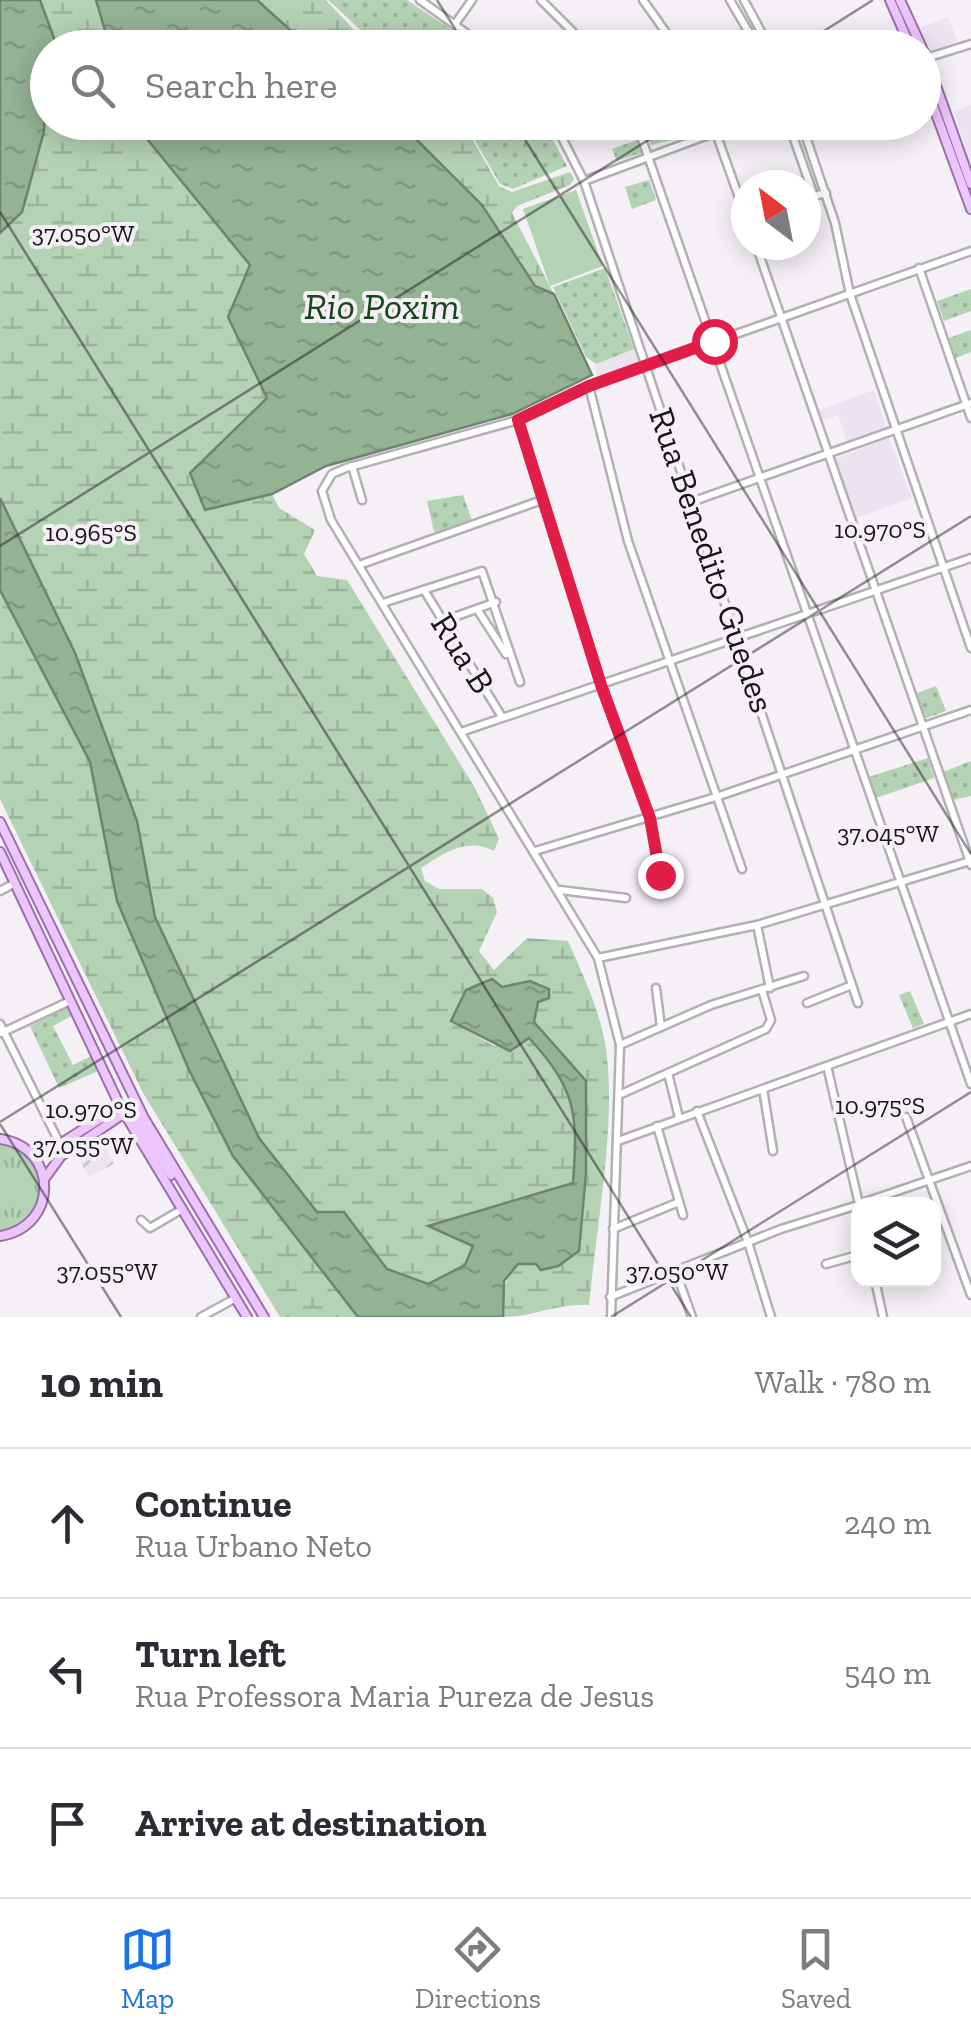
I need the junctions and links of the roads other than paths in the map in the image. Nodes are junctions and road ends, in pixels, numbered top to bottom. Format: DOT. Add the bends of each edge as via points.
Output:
graph roads {
  1 [pos="420,0"];
  2 [pos="472,0"];
  3 [pos="541,0"];
  4 [pos="643,0"];
  5 [pos="730,0"];
  6 [pos="744,0"];
  7 [pos="890,0"];
  8 [pos="900,0"];
  9 [pos="900,17"];
  10 [pos="911,19"];
  11 [pos="456,24"];
  12 [pos="464,30"];
  13 [pos="571,30"];
  14 [pos="664,30"];
  15 [pos="748,30"];
  16 [pos="760,30"];
  17 [pos="905,30"];
  18 [pos="915,30"];
  19 [pos="971,44"];
  20 [pos="941,50"];
  21 [pos="941,100"];
  22 [pos="941,127"];
  23 [pos="563,140"];
  24 [pos="644,140"];
  25 [pos="693,140"];
  26 [pos="719,140"];
  27 [pos="794,140"];
  28 [pos="807,140"];
  29 [pos="650,155"];
  30 [pos="731,174"];
  31 [pos="584,181"];
  32 [pos="971,184"];
  33 [pos="826,194"];
  34 [pos="971,209"];
  35 [pos="971,251"];
  36 [pos="761,260"];
  37 [pos="919,268"];
  38 [pos="850,294"];
  39 [pos="781,318"];
  40 [pos="714,341"];
  41 [pos="646,365"];
  42 [pos="589,386"];
  43 [pos="969,404"];
  44 [pos="971,418"];
  45 [pos="518,420"];
  46 [pos="896,431"];
  47 [pos="829,454"];
  48 [pos="352,466"];
  49 [pos="761,478"];
  50 [pos="362,500"];
  51 [pos="542,500"];
  52 [pos="694,502"];
  53 [pos="971,558"];
  54 [pos="360,564"];
  55 [pos="943,568"];
  56 [pos="424,590"];
  57 [pos="874,590"];
  58 [pos="496,602"];
  59 [pos="384,604"];
  60 [pos="477,610"];
  61 [pos="809,613"];
  62 [pos="443,622"];
  63 [pos="740,638"];
  64 [pos="971,648"];
  65 [pos="510,659"];
  66 [pos="671,662"];
  67 [pos="520,682"];
  68 [pos="601,685"];
  69 [pos="971,710"];
  70 [pos="502,716"];
  71 [pos="923,726"];
  72 [pos="460,732"];
  73 [pos="855,750"];
  74 [pos="784,775"];
  75 [pos="719,796"];
  76 [pos="650,818"];
  77 [pos="0,822"];
  78 [pos="535,851"];
  79 [pos="0,852"];
  80 [pos="971,862"];
  81 [pos="742,869"];
  82 [pos="898,883"];
  83 [pos="15,884"];
  84 [pos="0,890"];
  85 [pos="559,890"];
  86 [pos="664,893"];
  87 [pos="626,898"];
  88 [pos="828,904"];
  89 [pos="757,924"];
  90 [pos="598,958"];
  91 [pos="804,976"];
  92 [pos="852,985"];
  93 [pos="656,988"];
  94 [pos="766,989"];
  95 [pos="70,1001"];
  96 [pos="807,1003"];
  97 [pos="858,1003"];
  98 [pos="971,1014"];
  99 [pos="949,1023"];
  100 [pos="662,1027"];
  101 [pos="1,1030"];
  102 [pos="620,1044"];
  103 [pos="827,1066"];
  104 [pos="668,1073"];
  105 [pos="971,1084"];
  106 [pos="763,1089"];
  107 [pos="130,1090"];
  108 [pos="621,1094"];
  109 [pos="124,1109"];
  110 [pos="696,1111"];
  111 [pos="906,1117"];
  112 [pos="679,1118"];
  113 [pos="657,1126"];
  114 [pos="0,1139"];
  115 [pos="618,1141"];
  116 [pos="60,1144"];
  117 [pos="773,1151"];
  118 [pos="31,1152"];
  119 [pos="971,1166"];
  120 [pos="45,1178"];
  121 [pos="928,1181"];
  122 [pos="857,1197"];
  123 [pos="882,1197"];
  124 [pos="192,1202"];
  125 [pos="679,1202"];
  126 [pos="851,1208"];
  127 [pos="179,1211"];
  128 [pos="683,1215"];
  129 [pos="143,1223"];
  130 [pos="613,1229"];
  131 [pos="0,1236"];
  132 [pos="748,1242"];
  133 [pos="851,1257"];
  134 [pos="826,1264"];
  135 [pos="675,1269"];
  136 [pos="876,1287"];
  137 [pos="971,1295"];
  138 [pos="610,1297"];
  139 [pos="234,1299"];
  140 [pos="201,1317"];
  141 [pos="247,1317"];
  142 [pos="264,1317"];
  143 [pos="612,1317"];
  144 [pos="692,1317"];
  145 [pos="771,1317"];
  146 [pos="882,1317"];
  1 -- 11 [label="street"];
  2 -- 11 [label="street"];
  3 -- 13 [label="street"];
  4 -- 14 [label="street"];
  5 -- 15 [label="street"];
  6 -- 16 [label="street"];
  7 -- 9 [label="main road"];
  8 -- 10 [label="main road"];
  9 -- 10 [label="main road"];
  9 -- 17 [label="main road"];
  10 -- 18 [label="main road"];
  11 -- 12 [label="street"];
  19 -- 20 [label="street"];
  21 -- 32 [label="main road"];
  22 -- 34 [label="main road"];
  23 -- 31 [label="street, Rua Benedito Guedes"];
  24 -- 29 [label="street"];
  25 -- 29 [label="street"];
  26 -- 30 [label="street"];
  27 -- 33 [label="street" via="814,196"];
  28 -- 33 [label="street"];
  29 -- 31 [label="street"];
  29 -- 40 [label="street"];
  31 -- 41 [label="street, Rua Benedito Guedes"];
  33 -- 38 [label="street"];
  35 -- 37 [label="street"];
  36 -- 39 [label="street"];
  37 -- 38 [label="street"];
  37 -- 43 [label="street"];
  38 -- 39 [label="street"];
  38 -- 46 [label="street"];
  39 -- 40 [label="street"];
  39 -- 47 [label="street"];
  40 -- 41 [label="street"];
  40 -- 49 [label="street"];
  41 -- 42 [label="street"];
  41 -- 52 [label="street, Rua Benedito Guedes"];
  42 -- 45 [label="street"];
  42 -- 66 [label="street" via="628,541"];
  43 -- 44 [label="street"];
  43 -- 46 [label="street"];
  45 -- 48 [label="street"];
  45 -- 51 [label="street"];
  46 -- 47 [label="street"];
  46 -- 55 [label="street"];
  47 -- 49 [label="street"];
  47 -- 57 [label="street"];
  48 -- 50 [label="street"];
  48 -- 54 [label="street" via="326,480 325,504"];
  49 -- 52 [label="street"];
  49 -- 61 [label="street"];
  51 -- 54 [label="street"];
  51 -- 68 [label="street"];
  52 -- 63 [label="street, Rua Benedito Guedes"];
  53 -- 55 [label="street"];
  54 -- 59 [label="street"];
  55 -- 57 [label="street"];
  55 -- 64 [label="street"];
  56 -- 58 [label="street" via="485,573"];
  56 -- 59 [label="street"];
  56 -- 62 [label="street, Rua B"];
  57 -- 61 [label="street"];
  57 -- 71 [label="street"];
  58 -- 60 [label="street"];
  58 -- 65 [label="street"];
  59 -- 72 [label="street"];
  60 -- 62 [label="street"];
  60 -- 65 [label="street"];
  61 -- 63 [label="street"];
  61 -- 73 [label="street"];
  62 -- 70 [label="street, Rua B"];
  63 -- 66 [label="street"];
  63 -- 74 [label="street, Rua Benedito Guedes"];
  65 -- 67 [label="street"];
  66 -- 68 [label="street"];
  66 -- 75 [label="street"];
  68 -- 70 [label="street"];
  68 -- 76 [label="street"];
  69 -- 71 [label="street"];
  70 -- 72 [label="street"];
  71 -- 73 [label="street"];
  71 -- 80 [label="street"];
  72 -- 78 [label="street"];
  73 -- 74 [label="street"];
  73 -- 82 [label="street"];
  74 -- 75 [label="street"];
  74 -- 88 [label="street, Rua Benedito Guedes"];
  75 -- 76 [label="street"];
  75 -- 81 [label="street"];
  76 -- 78 [label="street"];
  76 -- 86 [label="street"];
  77 -- 107 [label="main road"];
  78 -- 85 [label="street"];
  79 -- 83 [label="main road"];
  80 -- 82 [label="street"];
  82 -- 88 [label="street"];
  82 -- 99 [label="street"];
  83 -- 84 [label="street"];
  83 -- 95 [label="main road"];
  85 -- 87 [label="street"];
  85 -- 90 [label="street"];
  88 -- 89 [label="street"];
  88 -- 92 [label="street, Rua Benedito Guedes"];
  89 -- 90 [label="street"];
  89 -- 94 [label="street"];
  90 -- 102 [label="street"];
  91 -- 94 [label="street"];
  92 -- 96 [label="street"];
  92 -- 97 [label="street, Rua Benedito Guedes"];
  93 -- 100 [label="street"];
  94 -- 100 [label="street"];
  94 -- 104 [label="street" via="771,1020 761,1032"];
  95 -- 101 [label="street"];
  95 -- 109 [label="main road"];
  98 -- 99 [label="street"];
  99 -- 103 [label="street"];
  99 -- 105 [label="street"];
  100 -- 102 [label="street"];
  101 -- 116 [label="street"];
  102 -- 108 [label="street"];
  103 -- 106 [label="street"];
  103 -- 122 [label="street"];
  104 -- 108 [label="street"];
  104 -- 112 [label="street"];
  106 -- 110 [label="street"];
  106 -- 117 [label="street"];
  107 -- 109 [label="main road"];
  107 -- 124 [label="main road"];
  108 -- 115 [label="street"];
  109 -- 116 [label="main road"];
  109 -- 120 [label="main road" via="61,1156"];
  109 -- 124 [label="main road"];
  109 -- 127 [label="main road"];
  110 -- 112 [label="street"];
  110 -- 132 [label="street"];
  111 -- 121 [label="street"];
  112 -- 113 [label="street"];
  113 -- 115 [label="street"];
  113 -- 125 [label="street"];
  114 -- 118 [label="main road"];
  115 -- 130 [label="street"];
  116 -- 118 [label="main road"];
  118 -- 120 [label="main road"];
  119 -- 121 [label="street"];
  120 -- 131 [label="main road" via="37,1216"];
  121 -- 123 [label="street"];
  121 -- 137 [label="street"];
  124 -- 142 [label="main road"];
  125 -- 128 [label="street"];
  125 -- 130 [label="street"];
  126 -- 132 [label="street"];
  127 -- 129 [label="street" via="155,1226"];
  127 -- 139 [label="main road"];
  130 -- 138 [label="street"];
  132 -- 135 [label="street"];
  132 -- 145 [label="street"];
  133 -- 134 [label="street"];
  135 -- 138 [label="street"];
  135 -- 144 [label="street"];
  136 -- 146 [label="street"];
  138 -- 143 [label="street"];
  139 -- 140 [label="street"];
  139 -- 141 [label="main road"];
}
